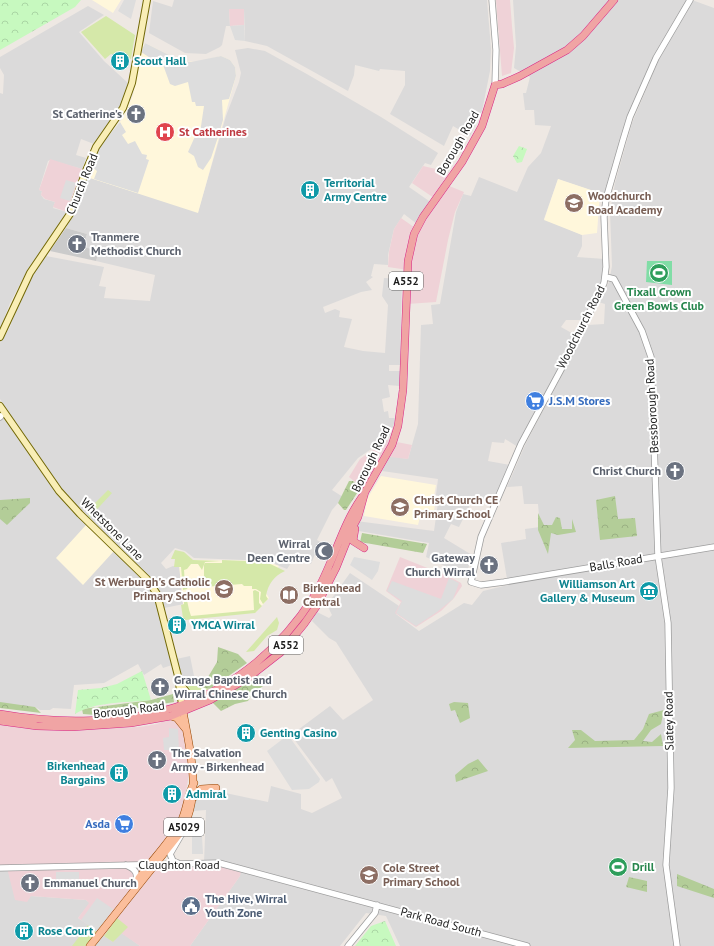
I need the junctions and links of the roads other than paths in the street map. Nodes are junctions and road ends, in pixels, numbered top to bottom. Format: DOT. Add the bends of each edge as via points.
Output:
graph roads {
  1 [pos="147,0"];
  2 [pos="492,0"];
  3 [pos="614,0"];
  4 [pos="690,0"];
  5 [pos="495,85"];
  6 [pos="606,277"];
  7 [pos="0,337"];
  8 [pos="0,406"];
  9 [pos="365,492"];
  10 [pos="656,495"];
  11 [pos="358,517"];
  12 [pos="714,547"];
  13 [pos="364,548"];
  14 [pos="658,556"];
  15 [pos="471,582"];
  16 [pos="179,682"];
  17 [pos="197,698"];
  18 [pos="183,708"];
  19 [pos="192,708"];
  20 [pos="0,714"];
  21 [pos="170,716"];
  22 [pos="0,720"];
  23 [pos="187,730"];
  24 [pos="194,783"];
  25 [pos="216,788"];
  26 [pos="193,798"];
  27 [pos="186,824"];
  28 [pos="153,864"];
  29 [pos="179,864"];
  30 [pos="126,865"];
  31 [pos="0,868"];
  32 [pos="135,883"];
  33 [pos="377,905"];
  34 [pos="115,914"];
  35 [pos="90,946"];
  36 [pos="348,946"];
  37 [pos="527,946"];
  38 [pos="677,946"];
  1 -- 7 [label="main road, Church Road" via="132,83 123,108 96,146 67,221 30,273"];
  2 -- 5 [label="street, Borough Road" via="496,50"];
  3 -- 5 [label="highway" via="583,36 567,50 520,76"];
  4 -- 6 [label="street, Woodchurch Road" via="656,58 620,147 606,199 604,217"];
  5 -- 9 [label="highway, Borough Road / A552" via="482,126 462,162 414,234 407,270 401,413 392,444"];
  6 -- 10 [label="street, Bessborough Road" via="614,279 642,331 651,356"];
  6 -- 15 [label="street, Woodchurch Road" via="571,351 523,440 481,536"];
  8 -- 16 [label="main road, Whetstone Lane" via="59,491 147,579 157,594"];
  9 -- 11 [label="highway, Borough Road / A552"];
  9 -- 17 [label="highway, A552" via="347,522 320,587 284,637 245,671"];
  10 -- 14 [label="street, Slatey Road"];
  11 -- 13 [label="highway" via="353,541"];
  11 -- 19 [label="highway, Borough Road / A552" via="316,606 288,643 249,677"];
  12 -- 14 [label="street, Balls Road"];
  14 -- 15 [label="street, Balls Road" via="504,582 481,585"];
  14 -- 38 [label="street, Slatey Road" via="668,631 671,788 666,865"];
  16 -- 17 [label="main road" via="187,694"];
  16 -- 18 [label="main road, Whetstone Lane"];
  17 -- 18 [label="highway, A552"];
  18 -- 19 [label="highway, Borough Road / A552"];
  18 -- 20 [label="highway, A552" via="87,720 48,720"];
  18 -- 21 [label="highway, Borough Road / A552"];
  18 -- 23 [label="main road, Whetstone Lane / A5029"];
  19 -- 23 [label="main road, Whetstone Lane / A5029" via="187,715"];
  21 -- 22 [label="highway, Borough Road / A552" via="131,723 72,727 37,726"];
  21 -- 23 [label="main road" via="177,718"];
  23 -- 24 [label="main road, Whetstone Lane / A5029"];
  24 -- 26 [label="main road, A5029"];
  24 -- 28 [label="main road, A5029" via="180,823"];
  25 -- 26 [label="main road" via="201,789"];
  26 -- 27 [label="main road, A5029"];
  27 -- 28 [label="main road, A5029"];
  27 -- 29 [label="street" via="183,835 170,854 173,861"];
  28 -- 29 [label="street, Claughton Road"];
  28 -- 30 [label="street, Claughton Road"];
  28 -- 32 [label="main road, A5029"];
  28 -- 34 [label="main road, A5029"];
  29 -- 33 [label="street, Claughton Road" via="219,863"];
  30 -- 31 [label="street, Claughton Road"];
  30 -- 32 [label="street" via="137,874"];
  32 -- 34 [label="main road, A5029"];
  33 -- 36 [label="street" via="375,913"];
  33 -- 37 [label="street, Park Road South"];
  34 -- 35 [label="main road, A5029"];
}
